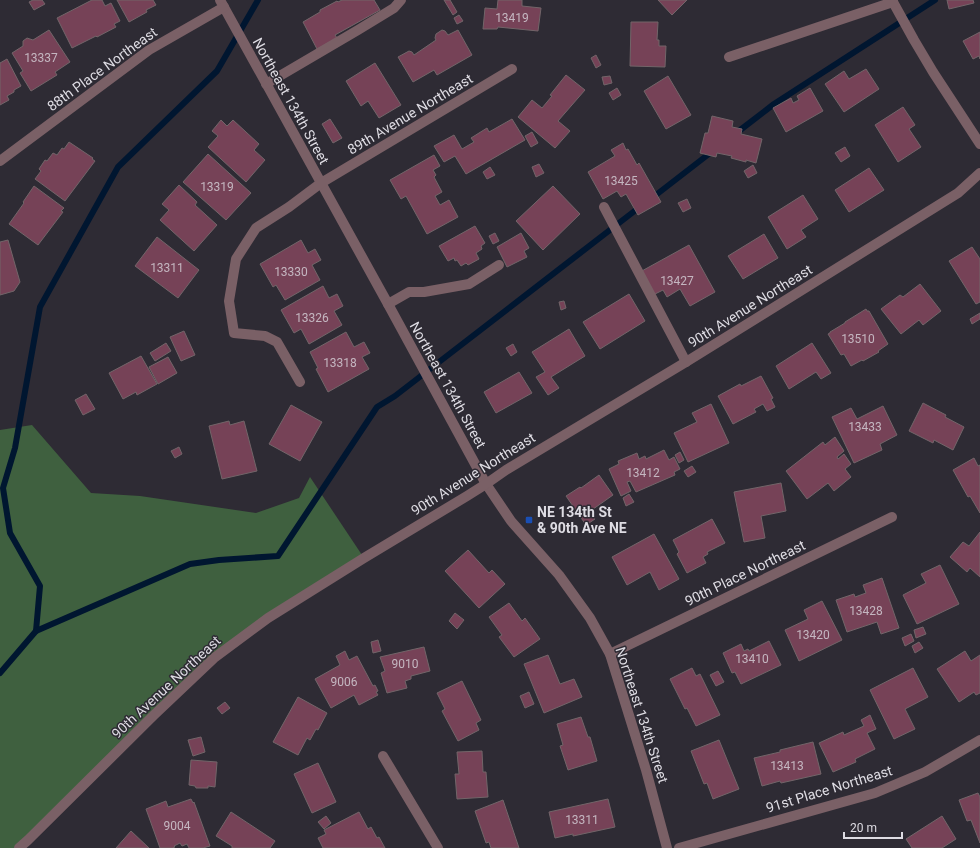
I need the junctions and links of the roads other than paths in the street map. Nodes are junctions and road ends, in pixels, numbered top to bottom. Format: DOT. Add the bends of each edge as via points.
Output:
graph roads {
  1 [pos="401,0"];
  2 [pos="893,1"];
  3 [pos="222,3"];
  4 [pos="729,57"];
  5 [pos="512,69"];
  6 [pos="266,84"];
  7 [pos="980,144"];
  8 [pos="0,161"];
  9 [pos="980,173"];
  10 [pos="321,183"];
  11 [pos="604,207"];
  12 [pos="499,265"];
  13 [pos="388,304"];
  14 [pos="686,362"];
  15 [pos="300,382"];
  16 [pos="486,484"];
  17 [pos="892,517"];
  18 [pos="610,654"];
  19 [pos="980,740"];
  20 [pos="383,756"];
  21 [pos="19,848"];
  22 [pos="438,848"];
  23 [pos="666,848"];
  24 [pos="679,848"];
  1 -- 6 [label="street" via="394,8"];
  2 -- 4 [label="street"];
  2 -- 7 [label="street" via="933,72"];
  3 -- 6 [label="street, Northeast 134th Street"];
  3 -- 8 [label="street, 88th Place Northeast" via="149,50"];
  5 -- 10 [label="street, 89th Avenue Northeast"];
  6 -- 10 [label="street, Northeast 134th Street"];
  9 -- 14 [label="street, 90th Avenue Northeast" via="958,193"];
  10 -- 13 [label="street, Northeast 134th Street"];
  10 -- 15 [label="street, 89th Avenue Northeast" via="256,228 236,259 229,301 234,333 265,336 277,342"];
  11 -- 14 [label="street"];
  12 -- 13 [label="street" via="469,284 409,292"];
  13 -- 16 [label="street, Northeast 134th Street"];
  14 -- 16 [label="street, 90th Avenue Northeast"];
  16 -- 18 [label="street, Northeast 134th Street" via="511,521 559,575 590,618"];
  16 -- 21 [label="street, 90th Avenue Northeast" via="268,618 214,658"];
  17 -- 18 [label="street, 90th Place Northeast"];
  18 -- 23 [label="street, Northeast 134th Street" via="644,763"];
  19 -- 24 [label="street, 91st Place Northeast" via="925,772 875,793"];
  20 -- 22 [label="street"];
}
